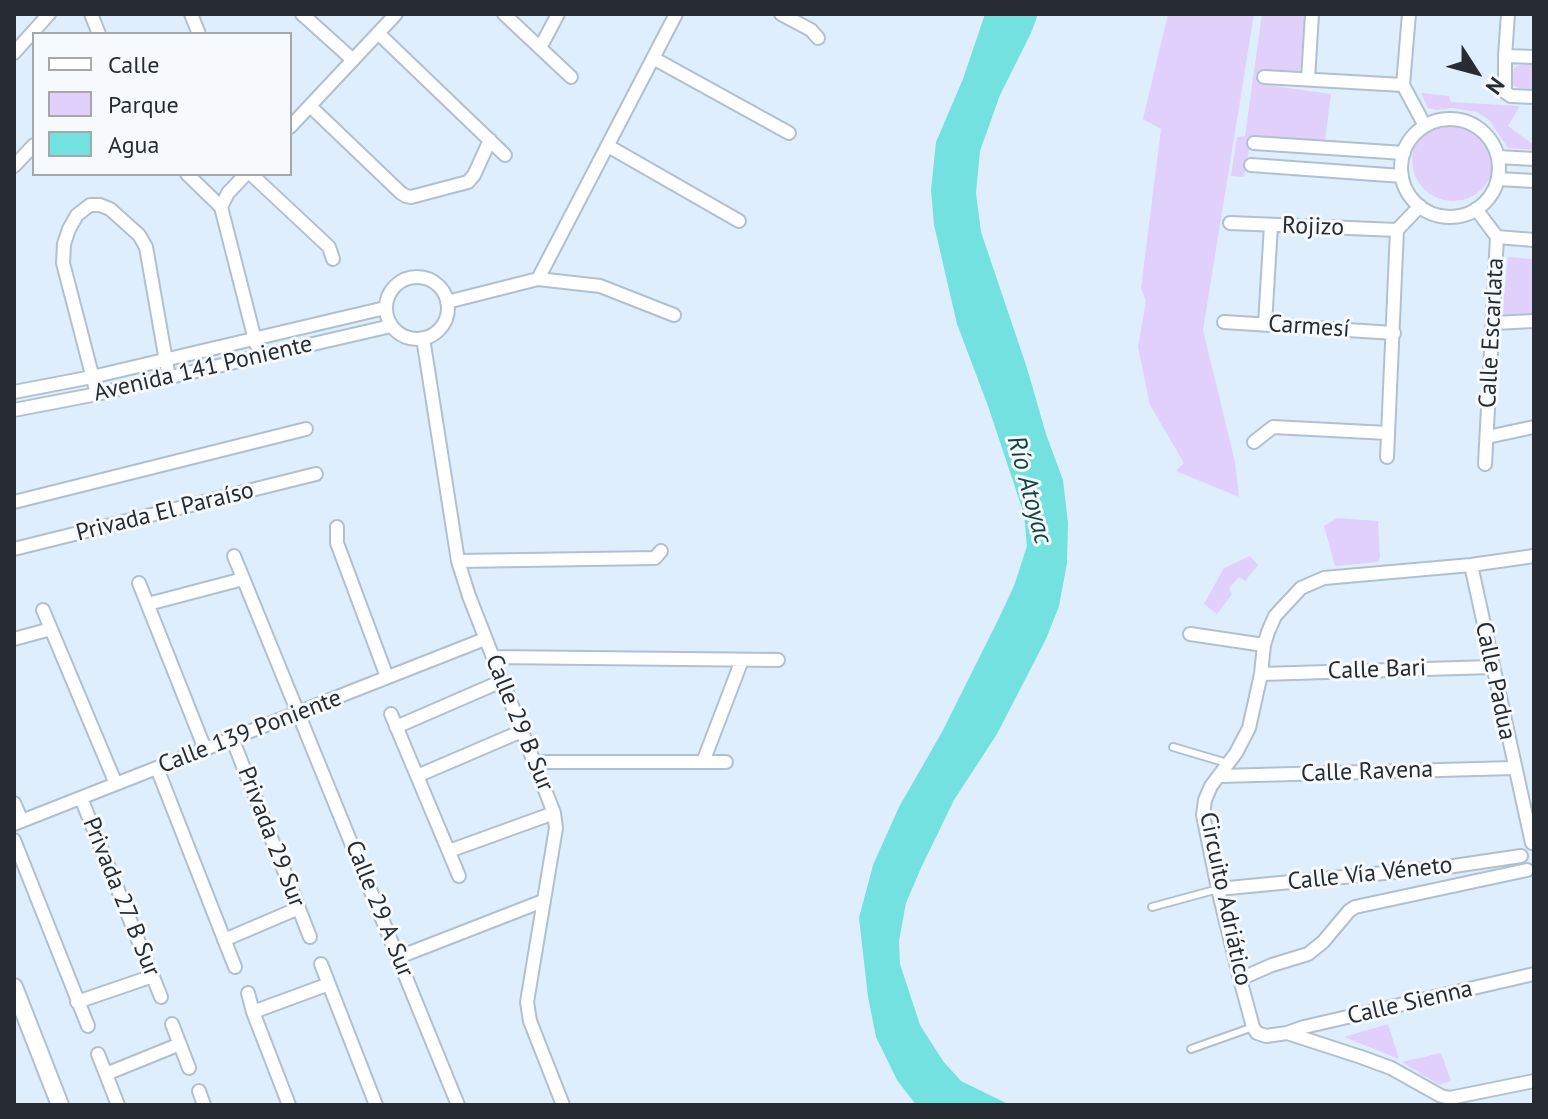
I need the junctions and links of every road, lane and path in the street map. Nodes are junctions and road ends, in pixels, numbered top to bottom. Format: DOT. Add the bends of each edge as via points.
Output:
graph roads {
  1 [pos="49,14"];
  2 [pos="302,14"];
  3 [pos="396,14"];
  4 [pos="504,14"];
  5 [pos="558,14"];
  6 [pos="676,14"];
  7 [pos="781,14"];
  8 [pos="1312,14"];
  9 [pos="1409,14"];
  10 [pos="1508,14"];
  11 [pos="33,32"];
  12 [pos="32,33"];
  13 [pos="378,33"];
  14 [pos="818,38"];
  15 [pos="540,48"];
  16 [pos="14,53"];
  17 [pos="1505,56"];
  18 [pos="1534,57"];
  19 [pos="653,58"];
  20 [pos="353,60"];
  21 [pos="571,77"];
  22 [pos="1264,77"];
  23 [pos="1308,79"];
  24 [pos="1403,85"];
  25 [pos="1534,97"];
  26 [pos="310,106"];
  27 [pos="292,125"];
  28 [pos="1425,126"];
  29 [pos="789,133"];
  30 [pos="490,140"];
  31 [pos="1254,143"];
  32 [pos="608,146"];
  33 [pos="32,147"];
  34 [pos="1404,153"];
  35 [pos="505,155"];
  36 [pos="1498,157"];
  37 [pos="1534,159"];
  38 [pos="1251,165"];
  39 [pos="14,166"];
  40 [pos="189,176"];
  41 [pos="247,176"];
  42 [pos="251,176"];
  43 [pos="1402,176"];
  44 [pos="1498,179"];
  45 [pos="1534,181"];
  46 [pos="1420,206"];
  47 [pos="221,207"];
  48 [pos="1476,209"];
  49 [pos="739,221"];
  50 [pos="1230,223"];
  51 [pos="1271,225"];
  52 [pos="1397,230"];
  53 [pos="1497,237"];
  54 [pos="1534,240"];
  55 [pos="333,259"];
  56 [pos="538,279"];
  57 [pos="447,302"];
  58 [pos="385,308"];
  59 [pos="674,315"];
  60 [pos="1534,321"];
  61 [pos="1224,322"];
  62 [pos="1494,323"];
  63 [pos="1265,324"];
  64 [pos="391,326"];
  65 [pos="1394,333"];
  66 [pos="423,338"];
  67 [pos="255,339"];
  68 [pos="258,357"];
  69 [pos="166,360"];
  70 [pos="92,377"];
  71 [pos="169,378"];
  72 [pos="15,389"];
  73 [pos="97,394"];
  74 [pos="17,410"];
  75 [pos="1534,427"];
  76 [pos="306,429"];
  77 [pos="1388,433"];
  78 [pos="1487,437"];
  79 [pos="1254,442"];
  80 [pos="1387,457"];
  81 [pos="1485,464"];
  82 [pos="316,474"];
  83 [pos="14,502"];
  84 [pos="337,527"];
  85 [pos="14,549"];
  86 [pos="661,551"];
  87 [pos="234,556"];
  88 [pos="1534,556"];
  89 [pos="458,561"];
  90 [pos="1471,565"];
  91 [pos="243,579"];
  92 [pos="139,583"];
  93 [pos="148,604"];
  94 [pos="43,610"];
  95 [pos="51,629"];
  96 [pos="1190,634"];
  97 [pos="14,639"];
  98 [pos="485,639"];
  99 [pos="1264,645"];
  100 [pos="493,657"];
  101 [pos="742,660"];
  102 [pos="778,660"];
  103 [pos="1492,667"];
  104 [pos="1261,674"];
  105 [pos="387,677"];
  106 [pos="502,681"];
  107 [pos="298,713"];
  108 [pos="391,714"];
  109 [pos="396,727"];
  110 [pos="522,731"];
  111 [pos="232,738"];
  112 [pos="1173,747"];
  113 [pos="205,749"];
  114 [pos="534,762"];
  115 [pos="703,762"];
  116 [pos="726,762"];
  117 [pos="1229,763"];
  118 [pos="157,768"];
  119 [pos="1514,768"];
  120 [pos="417,776"];
  121 [pos="1220,776"];
  122 [pos="116,784"];
  123 [pos="81,798"];
  124 [pos="14,803"];
  125 [pos="554,813"];
  126 [pos="18,823"];
  127 [pos="14,840"];
  128 [pos="1533,843"];
  129 [pos="449,851"];
  130 [pos="1521,856"];
  131 [pos="1532,873"];
  132 [pos="459,876"];
  133 [pos="1218,889"];
  134 [pos="543,901"];
  135 [pos="1152,907"];
  136 [pos="299,908"];
  137 [pos="310,937"];
  138 [pos="224,940"];
  139 [pos="399,957"];
  140 [pos="321,964"];
  141 [pos="235,967"];
  142 [pos="1534,974"];
  143 [pos="153,976"];
  144 [pos="1240,979"];
  145 [pos="329,984"];
  146 [pos="14,987"];
  147 [pos="248,993"];
  148 [pos="161,997"];
  149 [pos="77,1002"];
  150 [pos="253,1012"];
  151 [pos="172,1024"];
  152 [pos="88,1026"];
  153 [pos="1253,1027"];
  154 [pos="1287,1033"];
  155 [pos="180,1044"];
  156 [pos="1191,1049"];
  157 [pos="98,1054"];
  158 [pos="189,1068"];
  159 [pos="106,1074"];
  160 [pos="1534,1081"];
  161 [pos="199,1091"];
  162 [pos="60,1105"];
  163 [pos="118,1105"];
  164 [pos="204,1105"];
  165 [pos="289,1105"];
  166 [pos="376,1105"];
  167 [pos="458,1105"];
  168 [pos="563,1105"];
  1 -- 11 [label="street"];
  2 -- 20 [label="street"];
  3 -- 13 [label="street"];
  4 -- 15 [label="street"];
  5 -- 15 [label="street"];
  6 -- 19 [label="street"];
  7 -- 14 [label="street"];
  8 -- 23 [label="street"];
  9 -- 24 [label="street"];
  10 -- 17 [label="street"];
  12 -- 16 [label="street"];
  13 -- 20 [label="street"];
  13 -- 30 [label="street"];
  15 -- 21 [label="street"];
  17 -- 18 [label="street"];
  17 -- 25 [label="street" via="1505,92"];
  19 -- 29 [label="street"];
  19 -- 32 [label="street"];
  20 -- 26 [label="street"];
  22 -- 23 [label="street"];
  23 -- 24 [label="street"];
  24 -- 28 [label="street"];
  26 -- 27 [label="street"];
  26 -- 30 [label="street" via="411,197 468,182"];
  28 -- 34 [label="street"];
  28 -- 36 [label="street" via="1451,119 1476,126"];
  30 -- 35 [label="street"];
  31 -- 34 [label="street"];
  32 -- 49 [label="street"];
  32 -- 56 [label="street"];
  33 -- 39 [label="street"];
  34 -- 43 [label="street"];
  36 -- 37 [label="street"];
  36 -- 44 [label="street"];
  38 -- 43 [label="street"];
  40 -- 47 [label="street"];
  41 -- 47 [label="street"];
  42 -- 55 [label="street" via="329,247"];
  43 -- 46 [label="street"];
  44 -- 45 [label="street"];
  44 -- 48 [label="street"];
  46 -- 48 [label="street" via="1448,217"];
  46 -- 52 [label="street"];
  47 -- 67 [label="street"];
  48 -- 53 [label="street, Calle Escarlata"];
  50 -- 51 [label="street, Rojizo"];
  51 -- 52 [label="street, Rojizo"];
  51 -- 63 [label="street"];
  52 -- 65 [label="street"];
  53 -- 54 [label="street"];
  53 -- 62 [label="street, Calle Escarlata"];
  56 -- 57 [label="street"];
  56 -- 59 [label="street" via="600,286"];
  57 -- 58 [label="street" via="431,280 413,277 397,284"];
  57 -- 66 [label="street" via="445,321"];
  58 -- 64 [label="street"];
  58 -- 67 [label="street, Avenida 141 Poniente"];
  60 -- 62 [label="street"];
  61 -- 63 [label="street, Carmesí"];
  62 -- 78 [label="street, Calle Escarlata"];
  63 -- 65 [label="street, Carmesí"];
  64 -- 66 [label="street" via="411,339"];
  64 -- 68 [label="street, Avenida 141 Poniente"];
  65 -- 77 [label="street"];
  66 -- 89 [label="street, Calle 29 B Sur"];
  67 -- 68 [label="street"];
  67 -- 69 [label="street, Avenida 141 Poniente"];
  68 -- 71 [label="street, Avenida 141 Poniente"];
  69 -- 70 [label="street, Avenida 141 Poniente"];
  69 -- 70 [label="street" via="146,247 110,209 90,205 69,229 63,263"];
  69 -- 71 [label="street"];
  70 -- 72 [label="street, Avenida 141 Poniente"];
  70 -- 73 [label="street"];
  71 -- 73 [label="street, Avenida 141 Poniente"];
  72 -- 74 [label="street"];
  73 -- 74 [label="street, Avenida 141 Poniente"];
  75 -- 78 [label="street"];
  76 -- 83 [label="street, Privada El Paraíso"];
  77 -- 79 [label="street" via="1273,427"];
  77 -- 80 [label="street"];
  78 -- 81 [label="street, Calle Escarlata"];
  82 -- 85 [label="street, Privada El Paraíso"];
  84 -- 105 [label="street" via="337,543"];
  86 -- 89 [label="street" via="655,558"];
  87 -- 91 [label="street"];
  88 -- 90 [label="street, Circuito Adriático"];
  89 -- 98 [label="street, Calle 29 B Sur"];
  90 -- 99 [label="street, Circuito Adriático" via="1324,578 1289,600 1275,616"];
  90 -- 103 [label="street, Calle Padua"];
  91 -- 93 [label="street"];
  91 -- 107 [label="street"];
  92 -- 93 [label="street"];
  93 -- 113 [label="street"];
  94 -- 95 [label="street, Privada 27 B Sur"];
  95 -- 97 [label="street"];
  95 -- 122 [label="street, Privada 27 B Sur"];
  96 -- 99 [label="street"];
  98 -- 100 [label="street, Calle 29 B Sur"];
  98 -- 105 [label="street, Calle 139 Poniente"];
  99 -- 104 [label="street, Circuito Adriático"];
  100 -- 101 [label="street"];
  100 -- 106 [label="street, Calle 29 B Sur"];
  101 -- 102 [label="street"];
  101 -- 115 [label="street"];
  103 -- 104 [label="street, Calle Bari"];
  103 -- 119 [label="street, Calle Padua"];
  104 -- 117 [label="street, Circuito Adriático" via="1249,728"];
  105 -- 107 [label="street, Calle 139 Poniente"];
  106 -- 109 [label="street"];
  106 -- 110 [label="street, Calle 29 B Sur"];
  107 -- 111 [label="street, Calle 139 Poniente"];
  107 -- 139 [label="street, Calle 29 A Sur"];
  108 -- 109 [label="street"];
  109 -- 120 [label="street"];
  110 -- 114 [label="street, Calle 29 B Sur"];
  110 -- 120 [label="street"];
  111 -- 113 [label="street, Calle 139 Poniente"];
  111 -- 136 [label="street, Privada 29 Sur"];
  112 -- 117 [label="lane"];
  113 -- 118 [label="street, Calle 139 Poniente"];
  114 -- 115 [label="street"];
  114 -- 125 [label="street, Calle 29 B Sur"];
  115 -- 116 [label="street"];
  117 -- 121 [label="street, Circuito Adriático"];
  118 -- 122 [label="street, Calle 139 Poniente"];
  118 -- 138 [label="street"];
  119 -- 121 [label="street, Calle Ravena"];
  119 -- 128 [label="street, Calle Padua"];
  120 -- 129 [label="street"];
  121 -- 133 [label="street, Circuito Adriático" via="1211,786 1203,815"];
  122 -- 123 [label="street, Calle 139 Poniente"];
  123 -- 126 [label="street, Calle 139 Poniente"];
  123 -- 143 [label="street, Privada 27 B Sur"];
  124 -- 126 [label="street"];
  125 -- 129 [label="street"];
  125 -- 134 [label="street, Calle 29 B Sur"];
  127 -- 149 [label="street"];
  128 -- 130 [label="street"];
  129 -- 132 [label="street"];
  130 -- 131 [label="street"];
  130 -- 133 [label="street, Calle Vía Véneto"];
  131 -- 144 [label="street, Calle Vía Véneto" via="1355,907 1316,949"];
  133 -- 135 [label="lane"];
  133 -- 144 [label="street, Circuito Adriático"];
  134 -- 139 [label="street"];
  134 -- 168 [label="street, Calle 29 B Sur" via="527,1002"];
  136 -- 137 [label="street, Privada 29 Sur"];
  136 -- 138 [label="street"];
  138 -- 141 [label="street"];
  139 -- 167 [label="street, Calle 29 A Sur"];
  140 -- 145 [label="street"];
  142 -- 154 [label="street, Calle Sienna"];
  143 -- 148 [label="street, Privada 27 B Sur"];
  143 -- 149 [label="street"];
  144 -- 153 [label="street, Circuito Adriático"];
  145 -- 150 [label="street"];
  145 -- 166 [label="street"];
  146 -- 162 [label="street"];
  147 -- 150 [label="street"];
  149 -- 152 [label="street"];
  150 -- 165 [label="street"];
  151 -- 155 [label="street"];
  153 -- 154 [label="street" via="1266,1036"];
  153 -- 156 [label="lane"];
  154 -- 160 [label="street" via="1391,1068 1450,1098"];
  155 -- 158 [label="street"];
  155 -- 159 [label="street"];
  157 -- 159 [label="street"];
  159 -- 163 [label="street"];
  161 -- 164 [label="street"];
}
